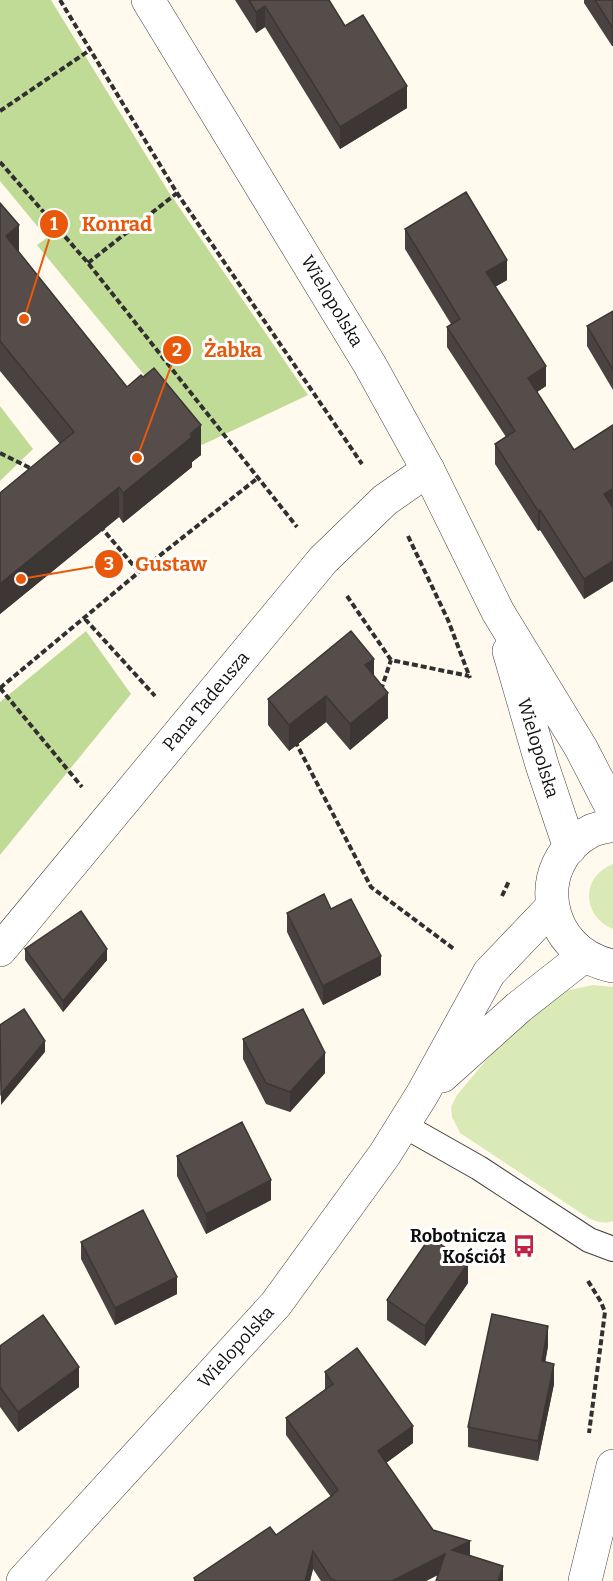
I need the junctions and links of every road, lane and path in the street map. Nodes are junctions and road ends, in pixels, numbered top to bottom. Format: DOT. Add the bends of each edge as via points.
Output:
graph roads {
  1 [pos="60,0"];
  2 [pos="148,0"];
  3 [pos="90,50"];
  4 [pos="0,111"];
  5 [pos="0,162"];
  6 [pos="177,193"];
  7 [pos="88,263"];
  8 [pos="0,453"];
  9 [pos="358,457"];
  10 [pos="428,470"];
  11 [pos="35,471"];
  12 [pos="259,477"];
  13 [pos="98,524"];
  14 [pos="301,531"];
  15 [pos="409,537"];
  16 [pos="139,572"];
  17 [pos="341,588"];
  18 [pos="498,612"];
  19 [pos="85,619"];
  20 [pos="391,660"];
  21 [pos="470,676"];
  22 [pos="473,686"];
  23 [pos="0,688"];
  24 [pos="380,693"];
  25 [pos="183,728"];
  26 [pos="291,734"];
  27 [pos="613,810"];
  28 [pos="108,819"];
  29 [pos="613,825"];
  30 [pos="570,848"];
  31 [pos="511,877"];
  32 [pos="498,906"];
  33 [pos="552,908"];
  34 [pos="0,950"];
  35 [pos="462,956"];
  36 [pos="599,961"];
  37 [pos="423,1093"];
  38 [pos="403,1125"];
  39 [pos="613,1249"];
  40 [pos="584,1277"];
  41 [pos="589,1436"];
  42 [pos="613,1466"];
  43 [pos="23,1581"];
  44 [pos="585,1581"];
  1 -- 3 [label="path"];
  2 -- 10 [label="street, Wielopolska" via="370,365"];
  3 -- 4 [label="path"];
  3 -- 6 [label="path"];
  5 -- 7 [label="path"];
  6 -- 7 [label="path"];
  6 -- 9 [label="path"];
  7 -- 12 [label="path"];
  8 -- 11 [label="path"];
  10 -- 18 [label="street, Wielopolska"];
  10 -- 25 [label="street, Pana Tadeusza" via="386,500 323,560"];
  12 -- 14 [label="path"];
  12 -- 16 [label="path"];
  13 -- 16 [label="path"];
  15 -- 21 [label="path"];
  16 -- 19 [label="path"];
  17 -- 20 [label="path"];
  18 -- 27 [label="street, Wielopolska" via="581,748"];
  18 -- 30 [label="street, Wielopolska"];
  19 -- 23 [label="path"];
  19 -- 25 [label="path"];
  20 -- 21 [label="path"];
  20 -- 24 [label="path"];
  21 -- 22 [label="path"];
  23 -- 28 [label="path"];
  25 -- 28 [label="street, Pana Tadeusza"];
  26 -- 35 [label="path" via="371,887"];
  28 -- 34 [label="street, Pana Tadeusza"];
  29 -- 30 [label="street" via="591,831"];
  30 -- 33 [label="street" via="553,880"];
  31 -- 32 [label="path"];
  33 -- 36 [label="street" via="563,933"];
  33 -- 37 [label="street, Wielopolska" via="489,973"];
  36 -- 37 [label="street, Wielopolska" via="519,1007"];
  37 -- 38 [label="street, Wielopolska"];
  38 -- 39 [label="lane" via="479,1168 590,1240"];
  38 -- 43 [label="street, Wielopolska" via="276,1304"];
  40 -- 41 [label="path" via="605,1312"];
  42 -- 44 [label="street"];
}
